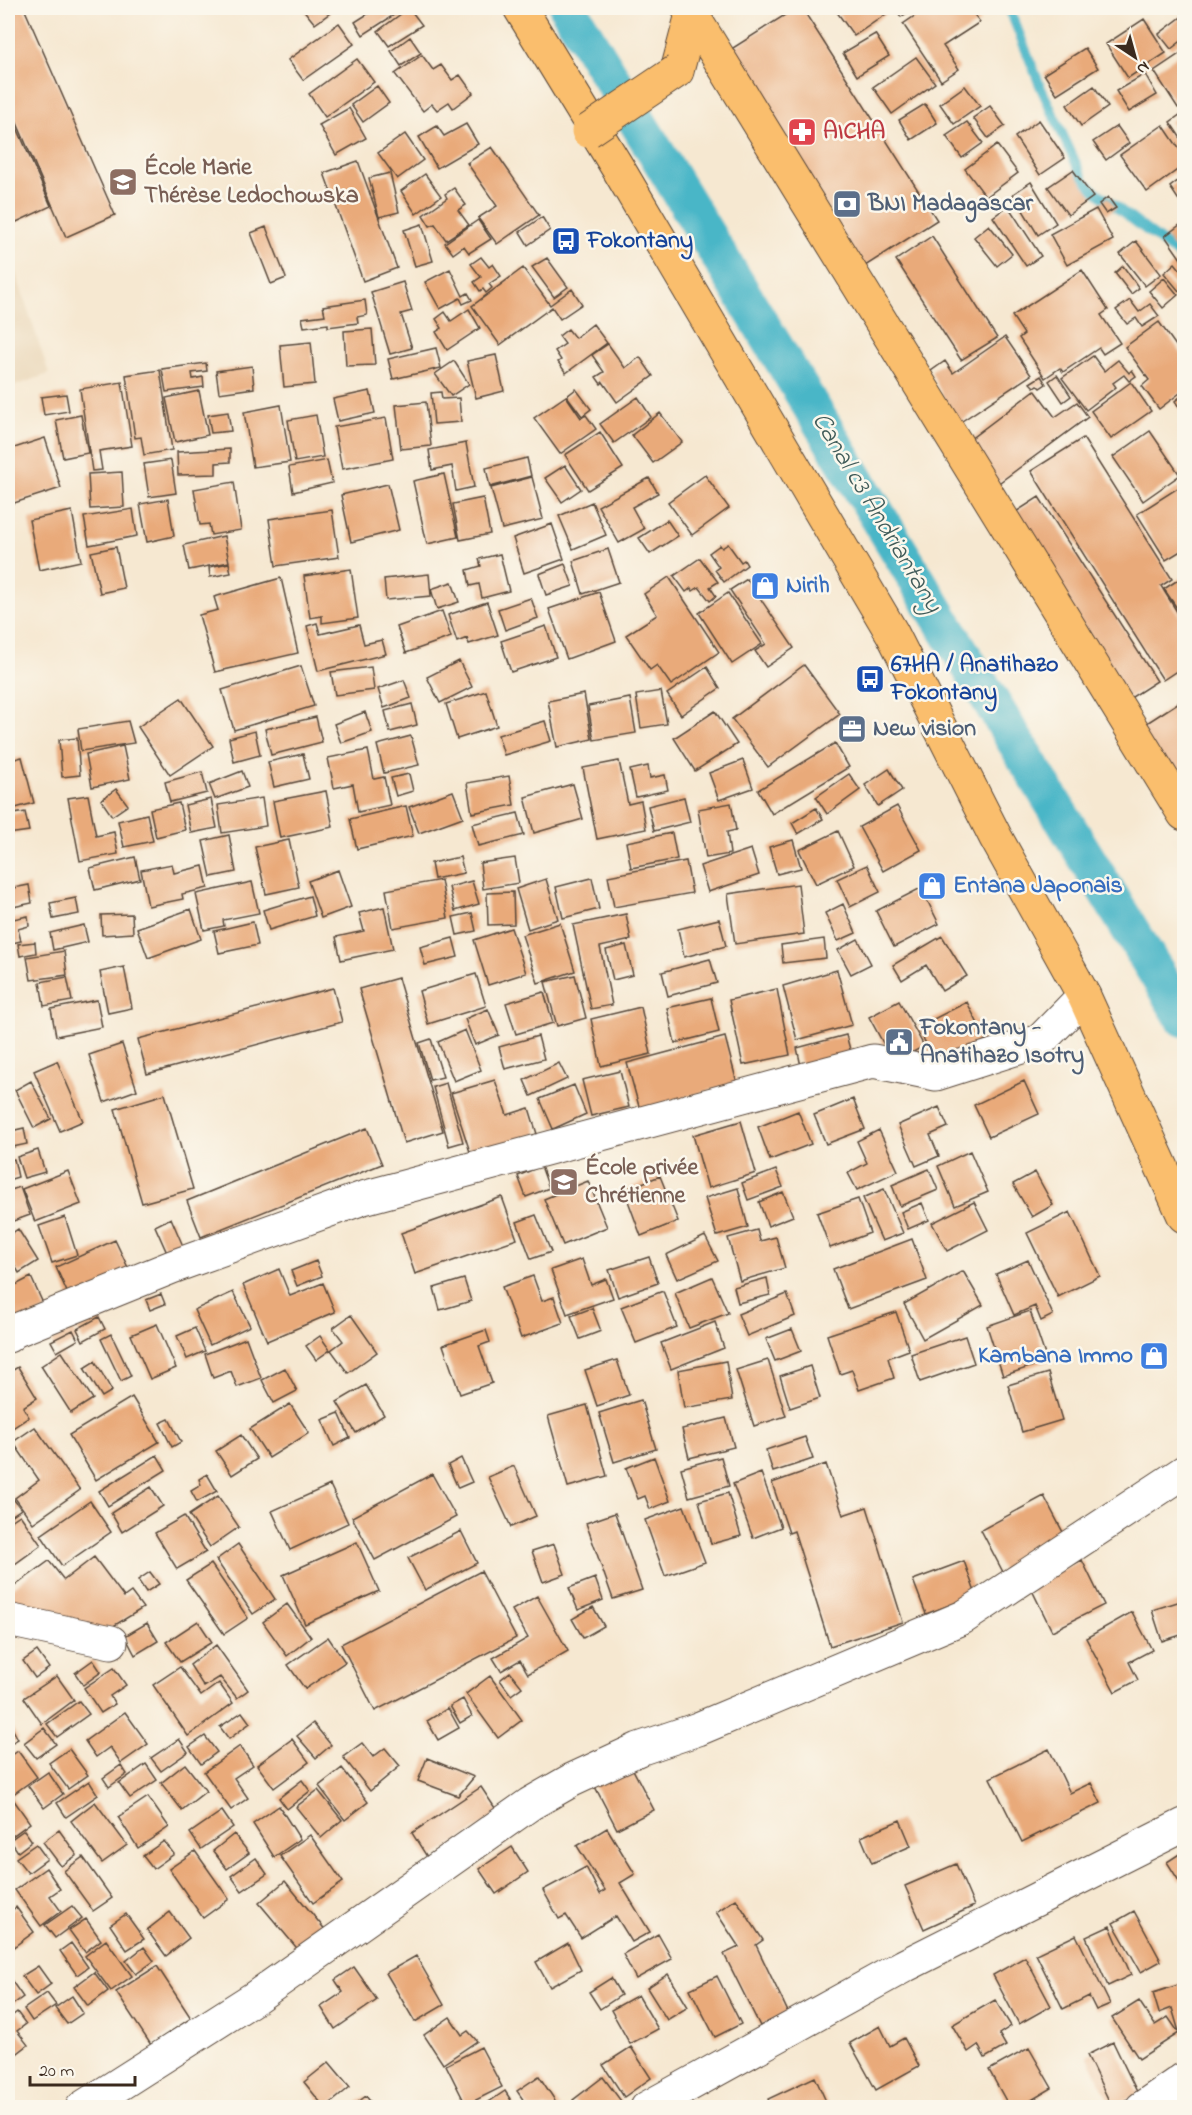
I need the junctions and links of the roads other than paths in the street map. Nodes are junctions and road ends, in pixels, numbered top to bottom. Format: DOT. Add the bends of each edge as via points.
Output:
graph roads {
  1 [pos="520,8"];
  2 [pos="690,11"];
  3 [pos="570,89"];
  4 [pos="1185,813"];
  5 [pos="1084,996"];
  6 [pos="1185,1216"];
  7 [pos="8,1336"];
  8 [pos="1185,1472"];
  9 [pos="8,1620"];
  10 [pos="111,1642"];
  11 [pos="1185,1825"];
  12 [pos="1185,2079"];
  13 [pos="82,2108"];
  14 [pos="646,2108"];
  15 [pos="1142,2108"];
  1 -- 3 [label="main road"];
  2 -- 3 [label="main road, bridge" via="676,71 588,131 575,132"];
  2 -- 4 [label="main road"];
  3 -- 5 [label="main road" via="892,633 996,838"];
  5 -- 6 [label="main road"];
  5 -- 7 [label="street" via="1040,1041 936,1074 873,1061 363,1198 172,1267"];
  8 -- 13 [label="street" via="964,1617 698,1729 639,1749 530,1804 253,1999"];
  9 -- 10 [label="street"];
  11 -- 14 [label="street" via="904,1966"];
  12 -- 15 [label="street"];
}
